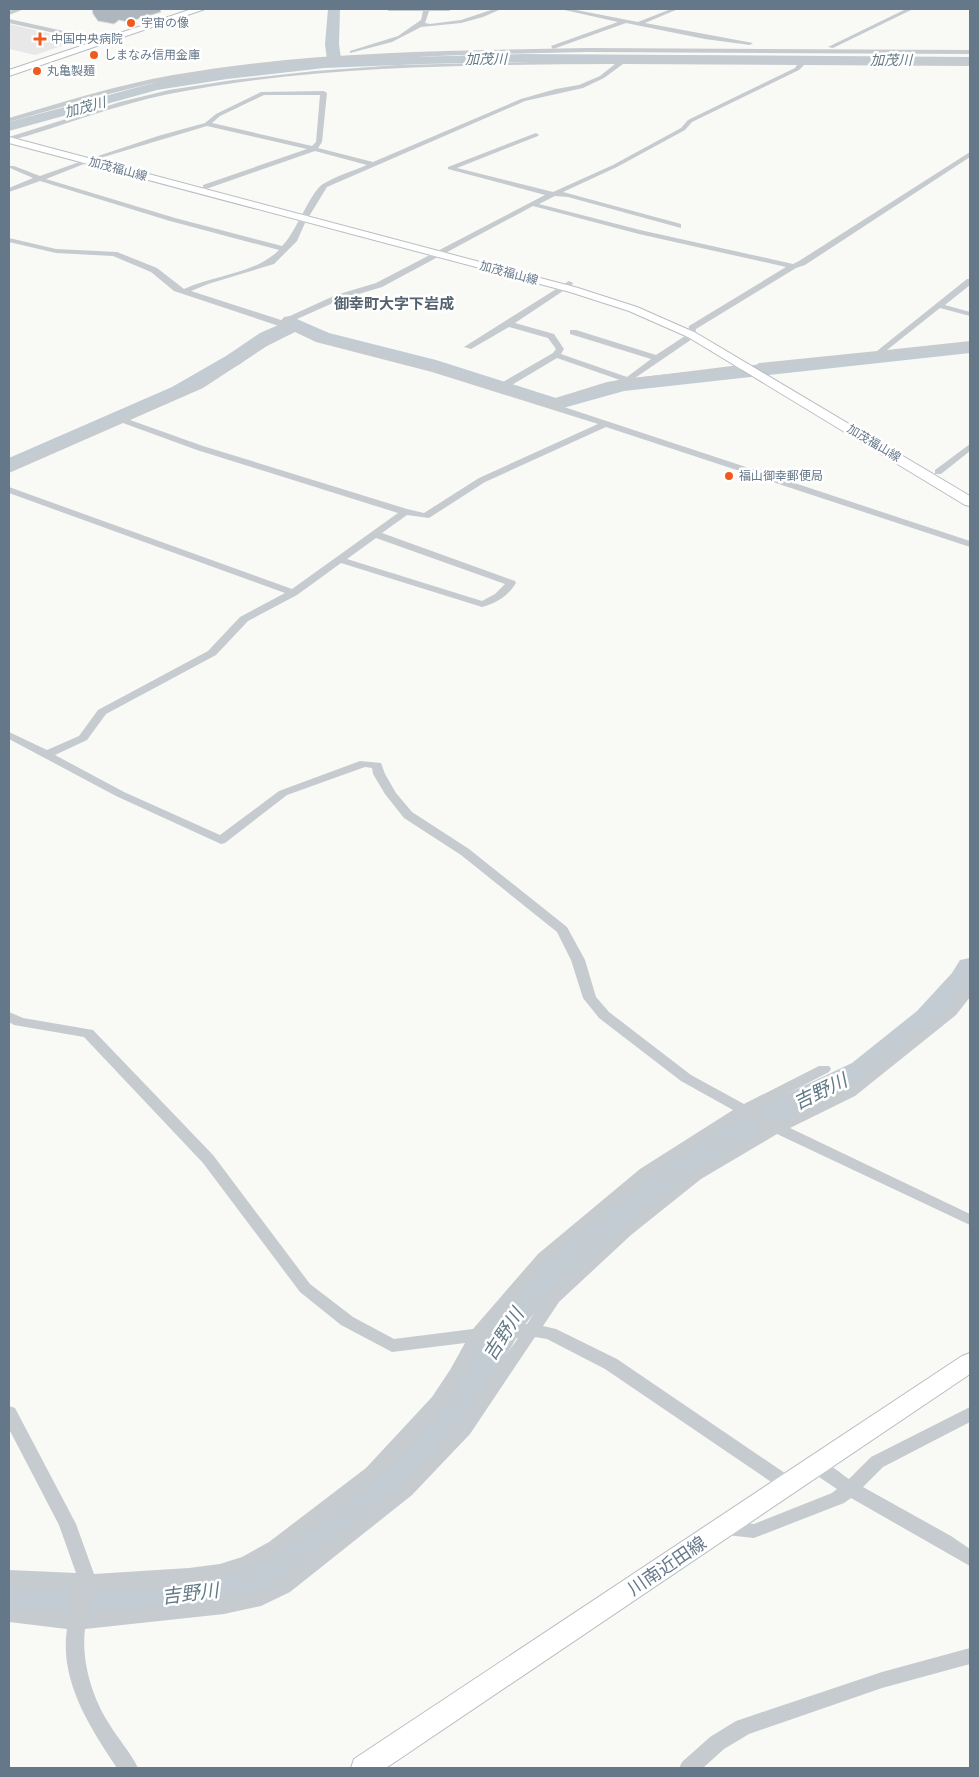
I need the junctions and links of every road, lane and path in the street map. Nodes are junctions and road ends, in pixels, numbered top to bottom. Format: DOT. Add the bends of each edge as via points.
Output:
graph roads {
  1 [pos="21,9"];
  2 [pos="187,9"];
  3 [pos="200,9"];
  4 [pos="389,9"];
  5 [pos="426,9"];
  6 [pos="449,9"];
  7 [pos="498,9"];
  8 [pos="563,9"];
  9 [pos="676,9"];
  10 [pos="910,9"];
  11 [pos="9,13"];
  12 [pos="9,21"];
  13 [pos="626,21"];
  14 [pos="638,24"];
  15 [pos="420,25"];
  16 [pos="95,40"];
  17 [pos="831,47"];
  18 [pos="511,52"];
  19 [pos="885,52"];
  20 [pos="970,52"];
  21 [pos="300,61"];
  22 [pos="622,62"];
  23 [pos="802,63"];
  24 [pos="514,64"];
  25 [pos="970,64"];
  26 [pos="9,68"];
  27 [pos="9,73"];
  28 [pos="9,120"];
  29 [pos="206,124"];
  30 [pos="536,135"];
  31 [pos="11,137"];
  32 [pos="314,148"];
  33 [pos="970,154"];
  34 [pos="91,159"];
  35 [pos="371,164"];
  36 [pos="12,167"];
  37 [pos="38,179"];
  38 [pos="206,187"];
  39 [pos="9,190"];
  40 [pos="556,194"];
  41 [pos="532,204"];
  42 [pos="306,216"];
  43 [pos="678,226"];
  44 [pos="9,240"];
  45 [pos="284,249"];
  46 [pos="440,252"];
  47 [pos="793,266"];
  48 [pos="970,281"];
  49 [pos="566,285"];
  50 [pos="185,291"];
  51 [pos="940,306"];
  52 [pos="970,314"];
  53 [pos="508,324"];
  54 [pos="288,326"];
  55 [pos="573,332"];
  56 [pos="692,332"];
  57 [pos="970,344"];
  58 [pos="468,347"];
  59 [pos="970,351"];
  60 [pos="882,354"];
  61 [pos="556,355"];
  62 [pos="657,358"];
  63 [pos="759,370"];
  64 [pos="628,384"];
  65 [pos="500,388"];
  66 [pos="549,403"];
  67 [pos="561,409"];
  68 [pos="122,420"];
  69 [pos="606,424"];
  70 [pos="970,447"];
  71 [pos="9,470"];
  72 [pos="938,472"];
  73 [pos="9,490"];
  74 [pos="970,492"];
  75 [pos="970,502"];
  76 [pos="405,512"];
  77 [pos="375,534"];
  78 [pos="970,544"];
  79 [pos="341,560"];
  80 [pos="293,593"];
  81 [pos="9,735"];
  82 [pos="46,755"];
  83 [pos="970,988"];
  84 [pos="9,1016"];
  85 [pos="824,1069"];
  86 [pos="742,1111"];
  87 [pos="777,1128"];
  88 [pos="970,1220"];
  89 [pos="525,1330"];
  90 [pos="482,1335"];
  91 [pos="970,1362"];
  92 [pos="9,1413"];
  93 [pos="970,1414"];
  94 [pos="816,1466"];
  95 [pos="789,1485"];
  96 [pos="850,1489"];
  97 [pos="723,1529"];
  98 [pos="970,1558"];
  99 [pos="9,1578"];
  100 [pos="83,1584"];
  101 [pos="9,1614"];
  102 [pos="79,1619"];
  103 [pos="970,1656"];
  104 [pos="128,1768"];
  105 [pos="364,1768"];
  106 [pos="689,1768"];
  1 -- 11 [label="street"];
  2 -- 16 [label="highway"];
  3 -- 16 [label="highway"];
  4 -- 5 [label="street"];
  5 -- 6 [label="street"];
  5 -- 15 [label="street"];
  7 -- 15 [label="street" via="460,21"];
  8 -- 13 [label="street"];
  9 -- 14 [label="street"];
  10 -- 17 [label="street"];
  12 -- 16 [label="street"];
  13 -- 14 [label="street"];
  13 -- 18 [label="street" via="554,47"];
  14 -- 17 [label="street" via="768,46"];
  15 -- 21 [label="street" via="376,46"];
  16 -- 26 [label="highway"];
  16 -- 27 [label="highway"];
  17 -- 19 [label="street"];
  18 -- 19 [label="street"];
  18 -- 21 [label="street"];
  18 -- 24 [label="street"];
  19 -- 20 [label="street"];
  21 -- 28 [label="street" via="173,77 112,90"];
  22 -- 23 [label="street"];
  22 -- 24 [label="street"];
  22 -- 35 [label="street" via="581,87 523,100"];
  23 -- 25 [label="street"];
  23 -- 40 [label="street" via="797,69 690,121 683,129"];
  24 -- 31 [label="street" via="339,70 192,88 114,105"];
  29 -- 32 [label="street"];
  29 -- 32 [label="street" via="262,93 324,93 319,142"];
  29 -- 34 [label="street"];
  30 -- 40 [label="street" via="450,168"];
  31 -- 34 [label="main road, 加茂福山線"];
  32 -- 35 [label="street"];
  32 -- 38 [label="street"];
  33 -- 47 [label="street"];
  34 -- 37 [label="street"];
  34 -- 38 [label="main road, 加茂福山線"];
  34 -- 42 [label="main road, 加茂福山線"];
  35 -- 42 [label="street" via="324,186"];
  36 -- 37 [label="street"];
  37 -- 39 [label="street"];
  37 -- 45 [label="street"];
  38 -- 42 [label="main road, 加茂福山線"];
  40 -- 41 [label="street"];
  40 -- 43 [label="street"];
  41 -- 46 [label="street"];
  41 -- 47 [label="street"];
  42 -- 45 [label="street" via="294,239"];
  42 -- 46 [label="main road, 加茂福山線"];
  44 -- 50 [label="street" via="56,251 114,254 154,270"];
  45 -- 50 [label="street" via="271,262"];
  46 -- 49 [label="main road, 加茂福山線"];
  46 -- 54 [label="street" via="379,285 339,297"];
  47 -- 56 [label="street"];
  48 -- 51 [label="street"];
  49 -- 53 [label="street"];
  49 -- 56 [label="main road, 加茂福山線"];
  50 -- 54 [label="street"];
  51 -- 52 [label="street"];
  51 -- 60 [label="street" via="888,345"];
  53 -- 58 [label="street"];
  53 -- 61 [label="street" via="552,336 560,349"];
  54 -- 65 [label="street" via="319,340"];
  54 -- 68 [label="street" via="200,386"];
  55 -- 62 [label="street"];
  56 -- 62 [label="street"];
  56 -- 63 [label="main road, 加茂福山線"];
  57 -- 60 [label="street"];
  59 -- 63 [label="street"];
  60 -- 63 [label="street"];
  61 -- 64 [label="street"];
  61 -- 65 [label="street"];
  62 -- 64 [label="street"];
  63 -- 64 [label="street"];
  63 -- 72 [label="main road, 加茂福山線"];
  63 -- 75 [label="main road, 加茂福山線"];
  64 -- 66 [label="street" via="610,384"];
  64 -- 67 [label="street"];
  65 -- 66 [label="street"];
  66 -- 67 [label="street"];
  67 -- 69 [label="street"];
  68 -- 71 [label="street"];
  68 -- 76 [label="street" via="200,448"];
  69 -- 76 [label="street" via="482,480 426,516"];
  69 -- 78 [label="street"];
  70 -- 72 [label="street"];
  72 -- 74 [label="main road, 加茂福山線"];
  73 -- 80 [label="street"];
  76 -- 77 [label="street"];
  77 -- 79 [label="street"];
  77 -- 79 [label="street" via="511,583 507,590 482,604"];
  79 -- 80 [label="street"];
  80 -- 82 [label="street" via="244,619 212,653 102,712 82,738"];
  81 -- 82 [label="street"];
  82 -- 86 [label="street" via="120,794 221,840 283,793 364,764 377,765 391,794 408,815 465,852 562,930 578,960 590,998 604,1015 686,1078"];
  83 -- 87 [label="street" via="951,1012 850,1093"];
  84 -- 90 [label="street" via="19,1022 88,1033 208,1159 305,1288 347,1321 392,1346"];
  85 -- 86 [label="street"];
  86 -- 87 [label="street"];
  86 -- 90 [label="street" via="645,1173 543,1258"];
  87 -- 88 [label="street"];
  87 -- 89 [label="street" via="696,1175 626,1230 553,1298"];
  89 -- 90 [label="street"];
  89 -- 95 [label="street" via="550,1333 611,1364"];
  89 -- 102 [label="street" via="464,1429 451,1443 406,1490 284,1586 261,1598 224,1606"];
  90 -- 100 [label="street" via="438,1402 414,1430 372,1473 275,1547 220,1572"];
  91 -- 94 [label="main road, 川南近田線"];
  92 -- 100 [label="street" via="67,1524 83,1565"];
  93 -- 96 [label="street" via="877,1462"];
  94 -- 95 [label="main road, 川南近田線"];
  94 -- 96 [label="street"];
  95 -- 97 [label="main road, 川南近田線"];
  96 -- 97 [label="street" via="838,1498 754,1531"];
  96 -- 98 [label="street"];
  97 -- 105 [label="main road, 川南近田線"];
  99 -- 100 [label="street"];
  100 -- 102 [label="street"];
  101 -- 102 [label="street"];
  102 -- 104 [label="street" via="75,1637 82,1688 100,1727"];
  103 -- 106 [label="street" via="882,1680 743,1727 717,1743"];
}
